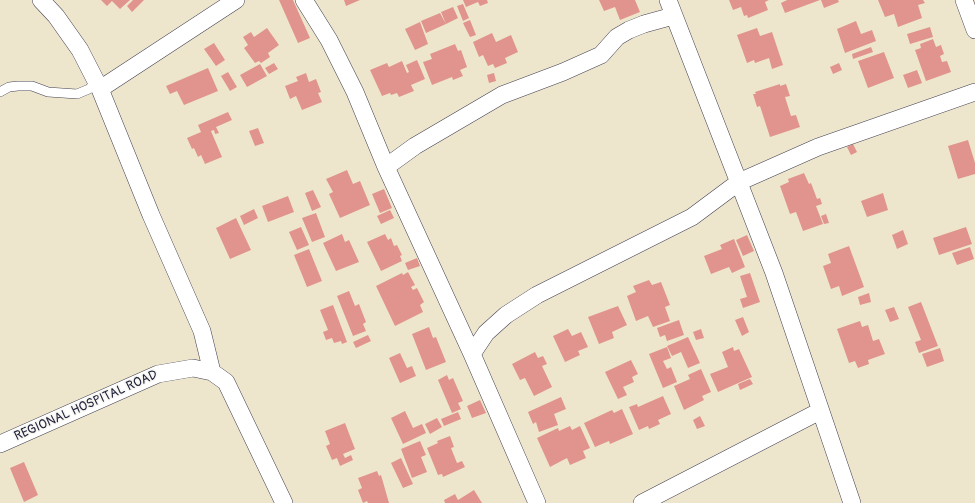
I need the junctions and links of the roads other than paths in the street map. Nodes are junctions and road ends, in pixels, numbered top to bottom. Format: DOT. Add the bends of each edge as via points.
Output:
graph roads {
  1 [pos="41,0"];
  2 [pos="236,0"];
  3 [pos="304,0"];
  4 [pos="668,0"];
  5 [pos="964,0"];
  6 [pos="673,16"];
  7 [pos="975,28"];
  8 [pos="98,86"];
  9 [pos="0,92"];
  10 [pos="975,92"];
  11 [pos="386,167"];
  12 [pos="739,182"];
  13 [pos="472,354"];
  14 [pos="212,372"];
  15 [pos="820,411"];
  16 [pos="0,444"];
  17 [pos="284,503"];
  18 [pos="538,503"];
  19 [pos="642,503"];
  20 [pos="852,503"];
  1 -- 8 [label="street" via="80,50"];
  2 -- 8 [label="street"];
  3 -- 11 [label="street" via="329,40 355,92"];
  4 -- 6 [label="street"];
  5 -- 7 [label="street"];
  6 -- 11 [label="street" via="629,30 600,55 502,95 415,146"];
  6 -- 12 [label="street"];
  8 -- 9 [label="lane" via="77,94 48,92 32,86 9,87"];
  8 -- 14 [label="street" via="202,330"];
  10 -- 12 [label="street" via="818,147"];
  11 -- 13 [label="street"];
  12 -- 13 [label="street" via="692,217 537,295 506,314 486,333"];
  12 -- 15 [label="street" via="774,273"];
  13 -- 18 [label="street"];
  14 -- 16 [label="street, REGIONAL HOSPITAL ROAD" via="193,368 158,374"];
  14 -- 17 [label="street, REGIONAL HOSPITAL ROAD" via="226,382"];
  15 -- 19 [label="street"];
  15 -- 20 [label="street"];
}
